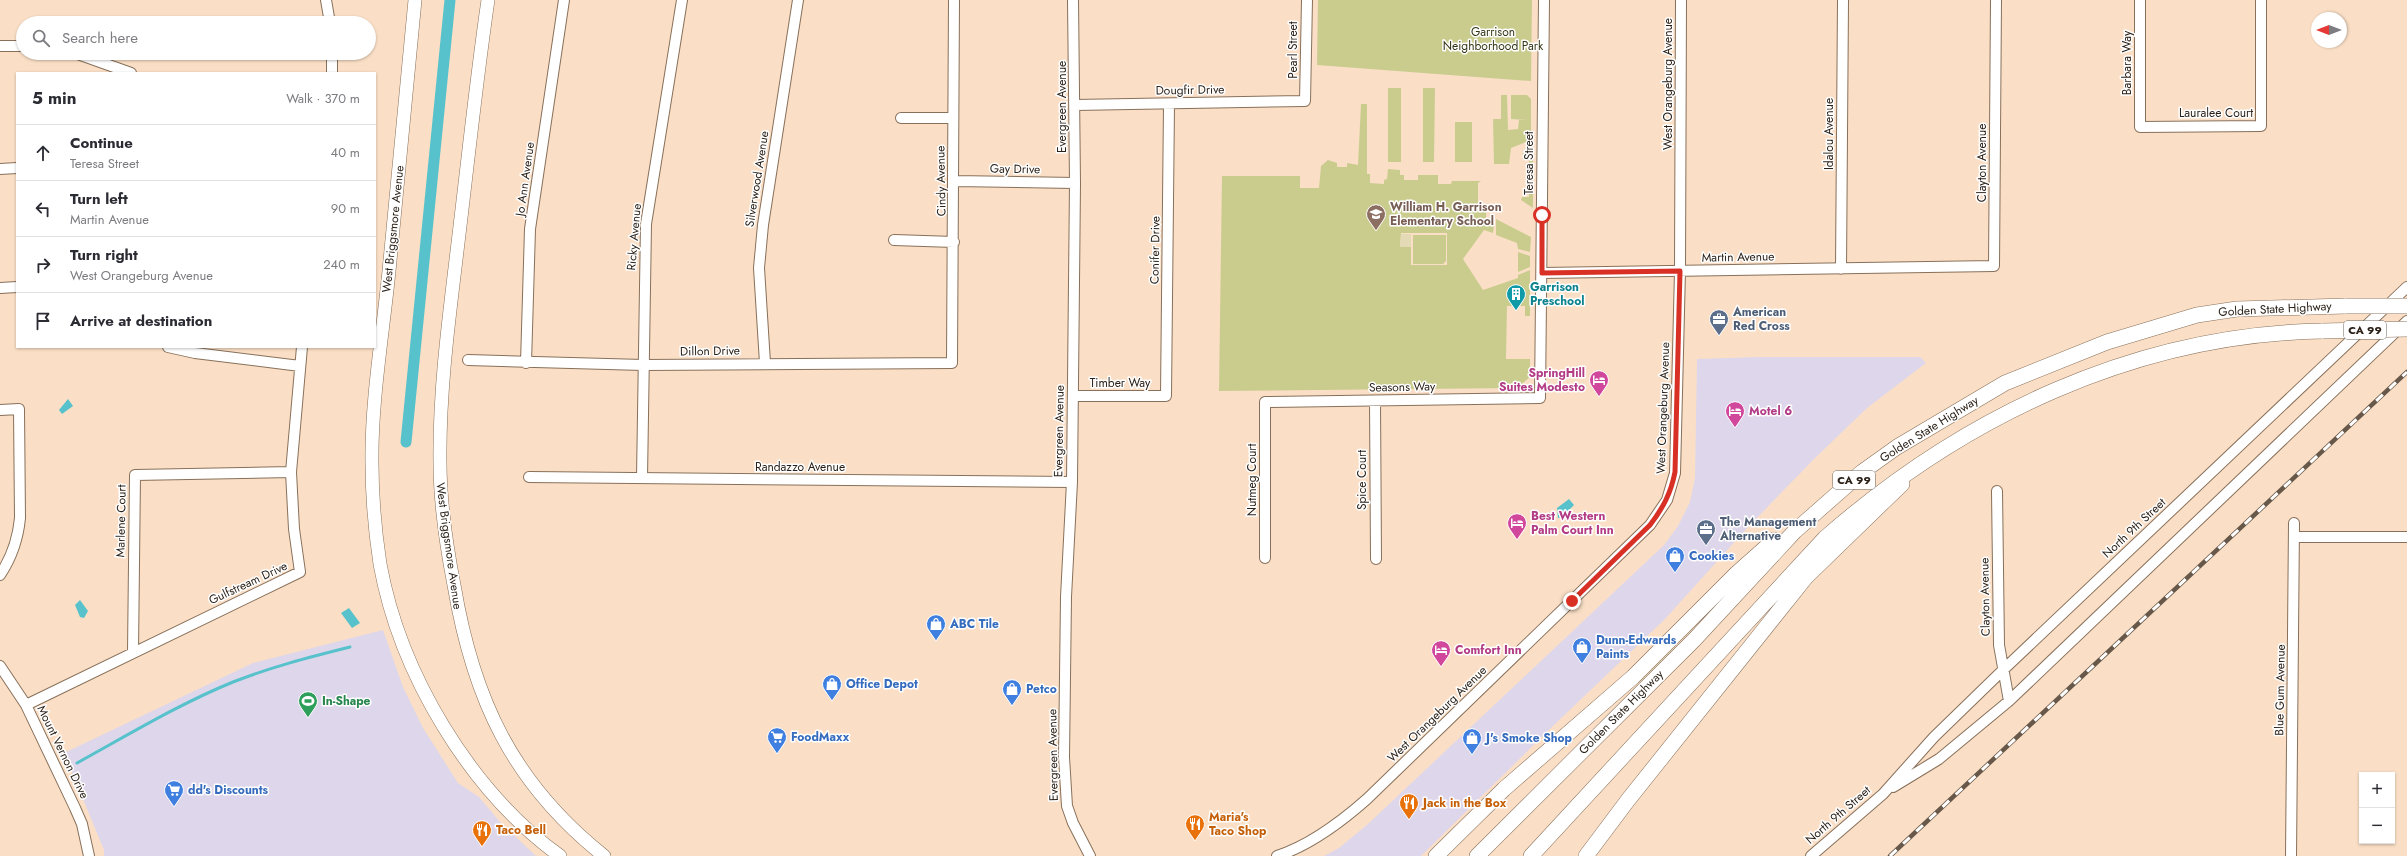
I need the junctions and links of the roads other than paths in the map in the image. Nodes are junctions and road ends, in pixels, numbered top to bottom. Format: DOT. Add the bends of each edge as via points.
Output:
graph roads {
  1 [pos="326,0"];
  2 [pos="415,0"];
  3 [pos="488,0"];
  4 [pos="564,0"];
  5 [pos="682,0"];
  6 [pos="798,0"];
  7 [pos="954,0"];
  8 [pos="1073,0"];
  9 [pos="1307,0"];
  10 [pos="1544,0"];
  11 [pos="1681,0"];
  12 [pos="1843,0"];
  13 [pos="1996,0"];
  14 [pos="2140,0"];
  15 [pos="2261,0"];
  16 [pos="329,16"];
  17 [pos="0,46"];
  18 [pos="16,46"];
  19 [pos="95,60"];
  20 [pos="332,60"];
  21 [pos="128,72"];
  22 [pos="332,72"];
  23 [pos="1306,101"];
  24 [pos="1169,104"];
  25 [pos="1075,105"];
  26 [pos="901,118"];
  27 [pos="953,118"];
  28 [pos="2140,127"];
  29 [pos="0,168"];
  30 [pos="16,168"];
  31 [pos="955,181"];
  32 [pos="1075,182"];
  33 [pos="894,240"];
  34 [pos="954,242"];
  35 [pos="1935,268"];
  36 [pos="1842,269"];
  37 [pos="1680,271"];
  38 [pos="1542,273"];
  39 [pos="16,287"];
  40 [pos="2407,287"];
  41 [pos="0,288"];
  42 [pos="2407,306"];
  43 [pos="2407,321"];
  44 [pos="2407,329"];
  45 [pos="172,348"];
  46 [pos="302,348"];
  47 [pos="468,360"];
  48 [pos="526,363"];
  49 [pos="765,363"];
  50 [pos="952,363"];
  51 [pos="643,365"];
  52 [pos="300,366"];
  53 [pos="1073,396"];
  54 [pos="1166,396"];
  55 [pos="1540,398"];
  56 [pos="1375,401"];
  57 [pos="1265,402"];
  58 [pos="0,410"];
  59 [pos="1931,456"];
  60 [pos="291,472"];
  61 [pos="1862,472"];
  62 [pos="528,478"];
  63 [pos="642,478"];
  64 [pos="1072,482"];
  65 [pos="1997,491"];
  66 [pos="2294,523"];
  67 [pos="2295,537"];
  68 [pos="2407,537"];
  69 [pos="1265,558"];
  70 [pos="1376,559"];
  71 [pos="0,575"];
  72 [pos="133,652"];
  73 [pos="0,666"];
  74 [pos="2003,670"];
  75 [pos="2009,701"];
  76 [pos="26,705"];
  77 [pos="1883,794"];
  78 [pos="558,855"];
  79 [pos="89,856"];
  80 [pos="604,856"];
  81 [pos="1090,856"];
  82 [pos="1277,856"];
  83 [pos="1436,856"];
  84 [pos="1476,856"];
  85 [pos="1531,856"];
  86 [pos="1586,856"];
  87 [pos="1811,856"];
  88 [pos="2291,856"];
  1 -- 16 [label="street"];
  2 -- 78 [label="main road, West Briggsmore Avenue" via="373,427 373,498 381,565 403,641 434,711 469,764 487,786 516,818"];
  3 -- 80 [label="main road, West Briggsmore Avenue" via="449,319 440,447 442,513 465,643 487,706 516,762 545,802 581,838"];
  4 -- 48 [label="street, Jo Ann Avenue" via="530,229"];
  5 -- 51 [label="street, Ricky Avenue" via="646,224"];
  6 -- 49 [label="street, Silverwood Avenue" via="763,225 759,268"];
  7 -- 27 [label="street, Cindy Avenue" via="956,8"];
  8 -- 25 [label="street, Evergreen Avenue"];
  9 -- 23 [label="street, Pearl Street"];
  10 -- 38 [label="street, Teresa Street"];
  11 -- 37 [label="street, West Orangeburg Avenue"];
  12 -- 36 [label="street, Idalou Avenue"];
  13 -- 35 [label="street, Clayton Avenue" via="1994,266"];
  14 -- 28 [label="street, Barbara Way"];
  15 -- 28 [label="street, Lauralee Court" via="2261,126"];
  17 -- 18 [label="street"];
  19 -- 21 [label="street"];
  20 -- 22 [label="street"];
  23 -- 24 [label="street, Dougfir Drive"];
  24 -- 25 [label="street, Dougfir Drive"];
  24 -- 54 [label="street, Conifer Drive"];
  25 -- 32 [label="street, Evergreen Avenue"];
  26 -- 27 [label="street"];
  27 -- 31 [label="street, Cindy Avenue"];
  29 -- 30 [label="street"];
  31 -- 32 [label="street, Gay Drive"];
  31 -- 34 [label="street, Cindy Avenue"];
  32 -- 53 [label="street, Evergreen Avenue"];
  33 -- 34 [label="street"];
  34 -- 50 [label="street, Cindy Avenue"];
  35 -- 36 [label="street, Martin Avenue"];
  36 -- 37 [label="street, Martin Avenue"];
  37 -- 38 [label="street, Martin Avenue"];
  37 -- 82 [label="street, West Orangeburg Avenue" via="1675,472 1667,500 1660,512 1394,775 1345,819 1317,837"];
  38 -- 55 [label="street, Teresa Street"];
  39 -- 41 [label="street"];
  40 -- 74 [label="street, North 9th Street"];
  42 -- 61 [label="highway, Golden State Highway / CA 99, bridge" via="2237,309 2197,315 2107,342 2005,383 1896,447"];
  43 -- 75 [label="street, North 9th Street"];
  44 -- 59 [label="highway, Golden State Highway / CA 99, bridge" via="2276,334 2182,349 2077,381 2008,412"];
  45 -- 52 [label="street"];
  46 -- 52 [label="street, Gulfstream Drive"];
  47 -- 48 [label="street, Dillon Drive"];
  48 -- 51 [label="street, Dillon Drive"];
  49 -- 50 [label="street, Dillon Drive"];
  49 -- 51 [label="street, Dillon Drive"];
  51 -- 63 [label="street, Ricky Avenue"];
  52 -- 60 [label="street, Gulfstream Drive"];
  53 -- 54 [label="street, Timber Way"];
  53 -- 64 [label="street, Evergreen Avenue"];
  55 -- 56 [label="street, Seasons Way"];
  56 -- 57 [label="street, Seasons Way"];
  56 -- 70 [label="street, Spice Court"];
  57 -- 69 [label="street, Nutmeg Court"];
  58 -- 71 [label="street" via="19,409 20,518 19,535"];
  59 -- 85 [label="highway, Golden State Highway / CA 99" via="1868,500 1825,538"];
  59 -- 86 [label="highway" via="1806,577"];
  60 -- 72 [label="street, Gulfstream Drive" via="294,529 300,572"];
  60 -- 72 [label="street, Marlene Court" via="135,475"];
  61 -- 83 [label="highway" via="1793,524 1737,573 1633,677 1504,789"];
  61 -- 84 [label="highway, Golden State Highway / CA 99" via="1795,531 1694,640"];
  62 -- 63 [label="street, Randazzo Avenue"];
  63 -- 64 [label="street, Randazzo Avenue"];
  64 -- 81 [label="street, Evergreen Avenue" via="1066,628 1065,786 1073,823"];
  65 -- 74 [label="street, Clayton Avenue" via="1999,645"];
  66 -- 67 [label="street, Blue Gum Avenue"];
  67 -- 68 [label="street"];
  67 -- 88 [label="street, Blue Gum Avenue"];
  72 -- 76 [label="street, Gulfstream Drive"];
  73 -- 76 [label="street, Mount Vernon Drive"];
  74 -- 75 [label="street, Clayton Avenue"];
  74 -- 77 [label="street, North 9th Street" via="1934,737"];
  75 -- 77 [label="street, North 9th Street" via="1939,759"];
  76 -- 79 [label="street, Mount Vernon Drive" via="80,818"];
  77 -- 87 [label="street, North 9th Street"];
}
